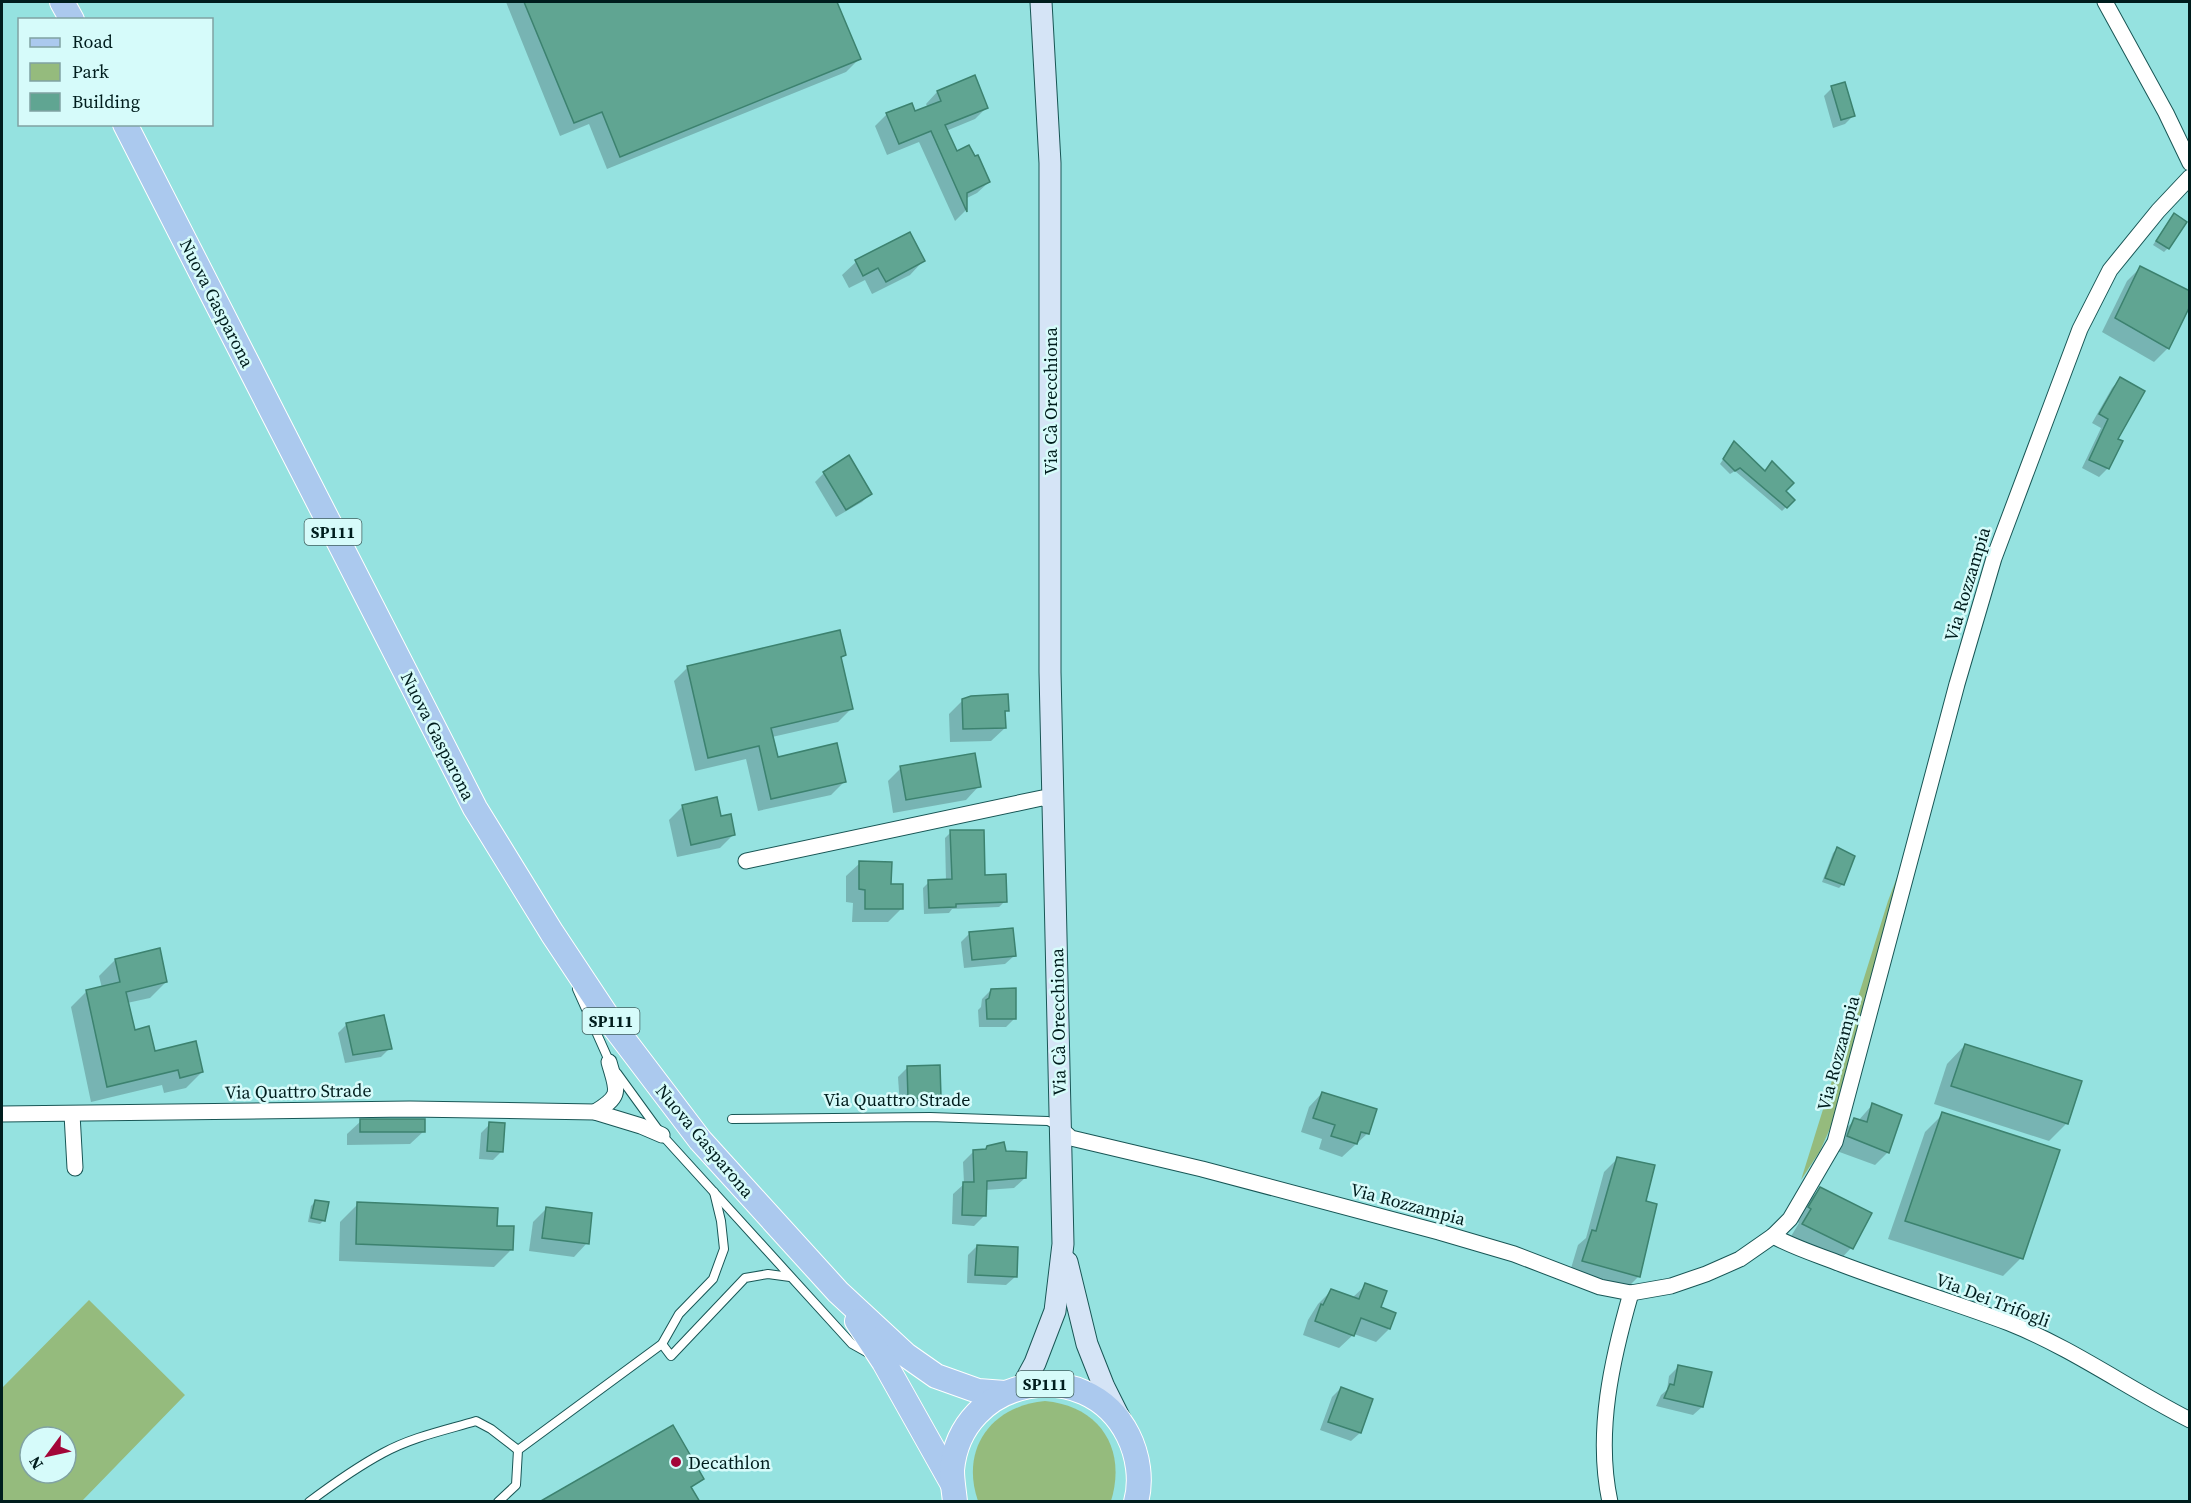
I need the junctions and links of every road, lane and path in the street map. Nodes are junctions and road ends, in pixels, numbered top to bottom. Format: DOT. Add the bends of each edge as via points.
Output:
graph roads {
  1 [pos="62,2"];
  2 [pos="1041,2"];
  3 [pos="2106,2"];
  4 [pos="71,18"];
  5 [pos="126,126"];
  6 [pos="2190,163"];
  7 [pos="2190,177"];
  8 [pos="1053,801"];
  9 [pos="746,861"];
  10 [pos="552,933"];
  11 [pos="609,1062"];
  12 [pos="595,1112"];
  13 [pos="2,1114"];
  14 [pos="72,1114"];
  15 [pos="732,1119"];
  16 [pos="1060,1128"];
  17 [pos="662,1135"];
  18 [pos="75,1167"];
  19 [pos="713,1191"];
  20 [pos="1773,1236"];
  21 [pos="1063,1244"];
  22 [pos="790,1277"];
  23 [pos="838,1292"];
  24 [pos="1631,1293"];
  25 [pos="662,1344"];
  26 [pos="884,1362"];
  27 [pos="1013,1390"];
  28 [pos="2190,1420"];
  29 [pos="1122,1424"];
  30 [pos="518,1449"];
  31 [pos="954,1492"];
  32 [pos="1137,1500"];
  33 [pos="309,1502"];
  34 [pos="498,1502"];
  35 [pos="1610,1502"];
  1 -- 4 [label="main road"];
  2 -- 8 [label="main road, Via Cà Orecchiona" via="1050,163"];
  3 -- 6 [label="street"];
  5 -- 10 [label="main road, Nuova Gasparona / SP111" via="475,808"];
  7 -- 20 [label="street, Via Rozzampia" via="2110,270 2080,329 1994,558 1835,1142 1790,1220"];
  8 -- 9 [label="street" via="1042,798"];
  8 -- 16 [label="main road, Via Cà Orecchiona"];
  10 -- 11 [label="lane"];
  10 -- 23 [label="main road, Nuova Gasparona / SP111" via="615,1028 700,1140"];
  11 -- 12 [label="street" via="617,1091 613,1099"];
  11 -- 17 [label="lane"];
  12 -- 14 [label="street, Via Quattro Strade" via="410,1108"];
  12 -- 17 [label="street, Via Quattro Strade"];
  13 -- 14 [label="street, Via Quattro Strade"];
  14 -- 18 [label="street"];
  15 -- 16 [label="lane, Via Quattro Strade" via="942,1117 1048,1120"];
  16 -- 21 [label="main road, Via Cà Orecchiona"];
  16 -- 24 [label="street, Via Rozzampia" via="1071,1138 1439,1232 1514,1254 1600,1287"];
  17 -- 19 [label="lane"];
  19 -- 22 [label="lane"];
  19 -- 25 [label="lane" via="721,1221 721,1262 713,1279 678,1314"];
  20 -- 24 [label="street, Via Rozzampia" via="1706,1274 1671,1286"];
  20 -- 28 [label="street, Via Dei Trifogli" via="2010,1324 2058,1346"];
  21 -- 27 [label="main road, Via Cà Orecchiona" via="1054,1311 1035,1364"];
  21 -- 29 [label="main road, Via Cà Orecchiona" via="1087,1344"];
  22 -- 25 [label="lane" via="768,1274 745,1278 671,1356"];
  22 -- 26 [label="lane" via="852,1344"];
  23 -- 26 [label="main road, Nuova Gasparona / SP111"];
  23 -- 27 [label="main road, Nuova Gasparona / SP111" via="906,1355 936,1376 978,1391"];
  24 -- 35 [label="street" via="1611,1378 1606,1428"];
  25 -- 30 [label="lane"];
  26 -- 31 [label="main road, Nuova Gasparona / SP111"];
  27 -- 29 [label="main road, Nuova Gasparona / SP111" via="1041,1384 1078,1389 1102,1404"];
  27 -- 31 [label="main road, Nuova Gasparona / SP111" via="982,1408 965,1430 955,1455"];
  29 -- 32 [label="main road, Nuova Gasparona / SP111" via="1134,1446 1139,1471"];
  30 -- 33 [label="lane" via="476,1421 385,1452"];
  30 -- 34 [label="lane" via="516,1485"];
}
